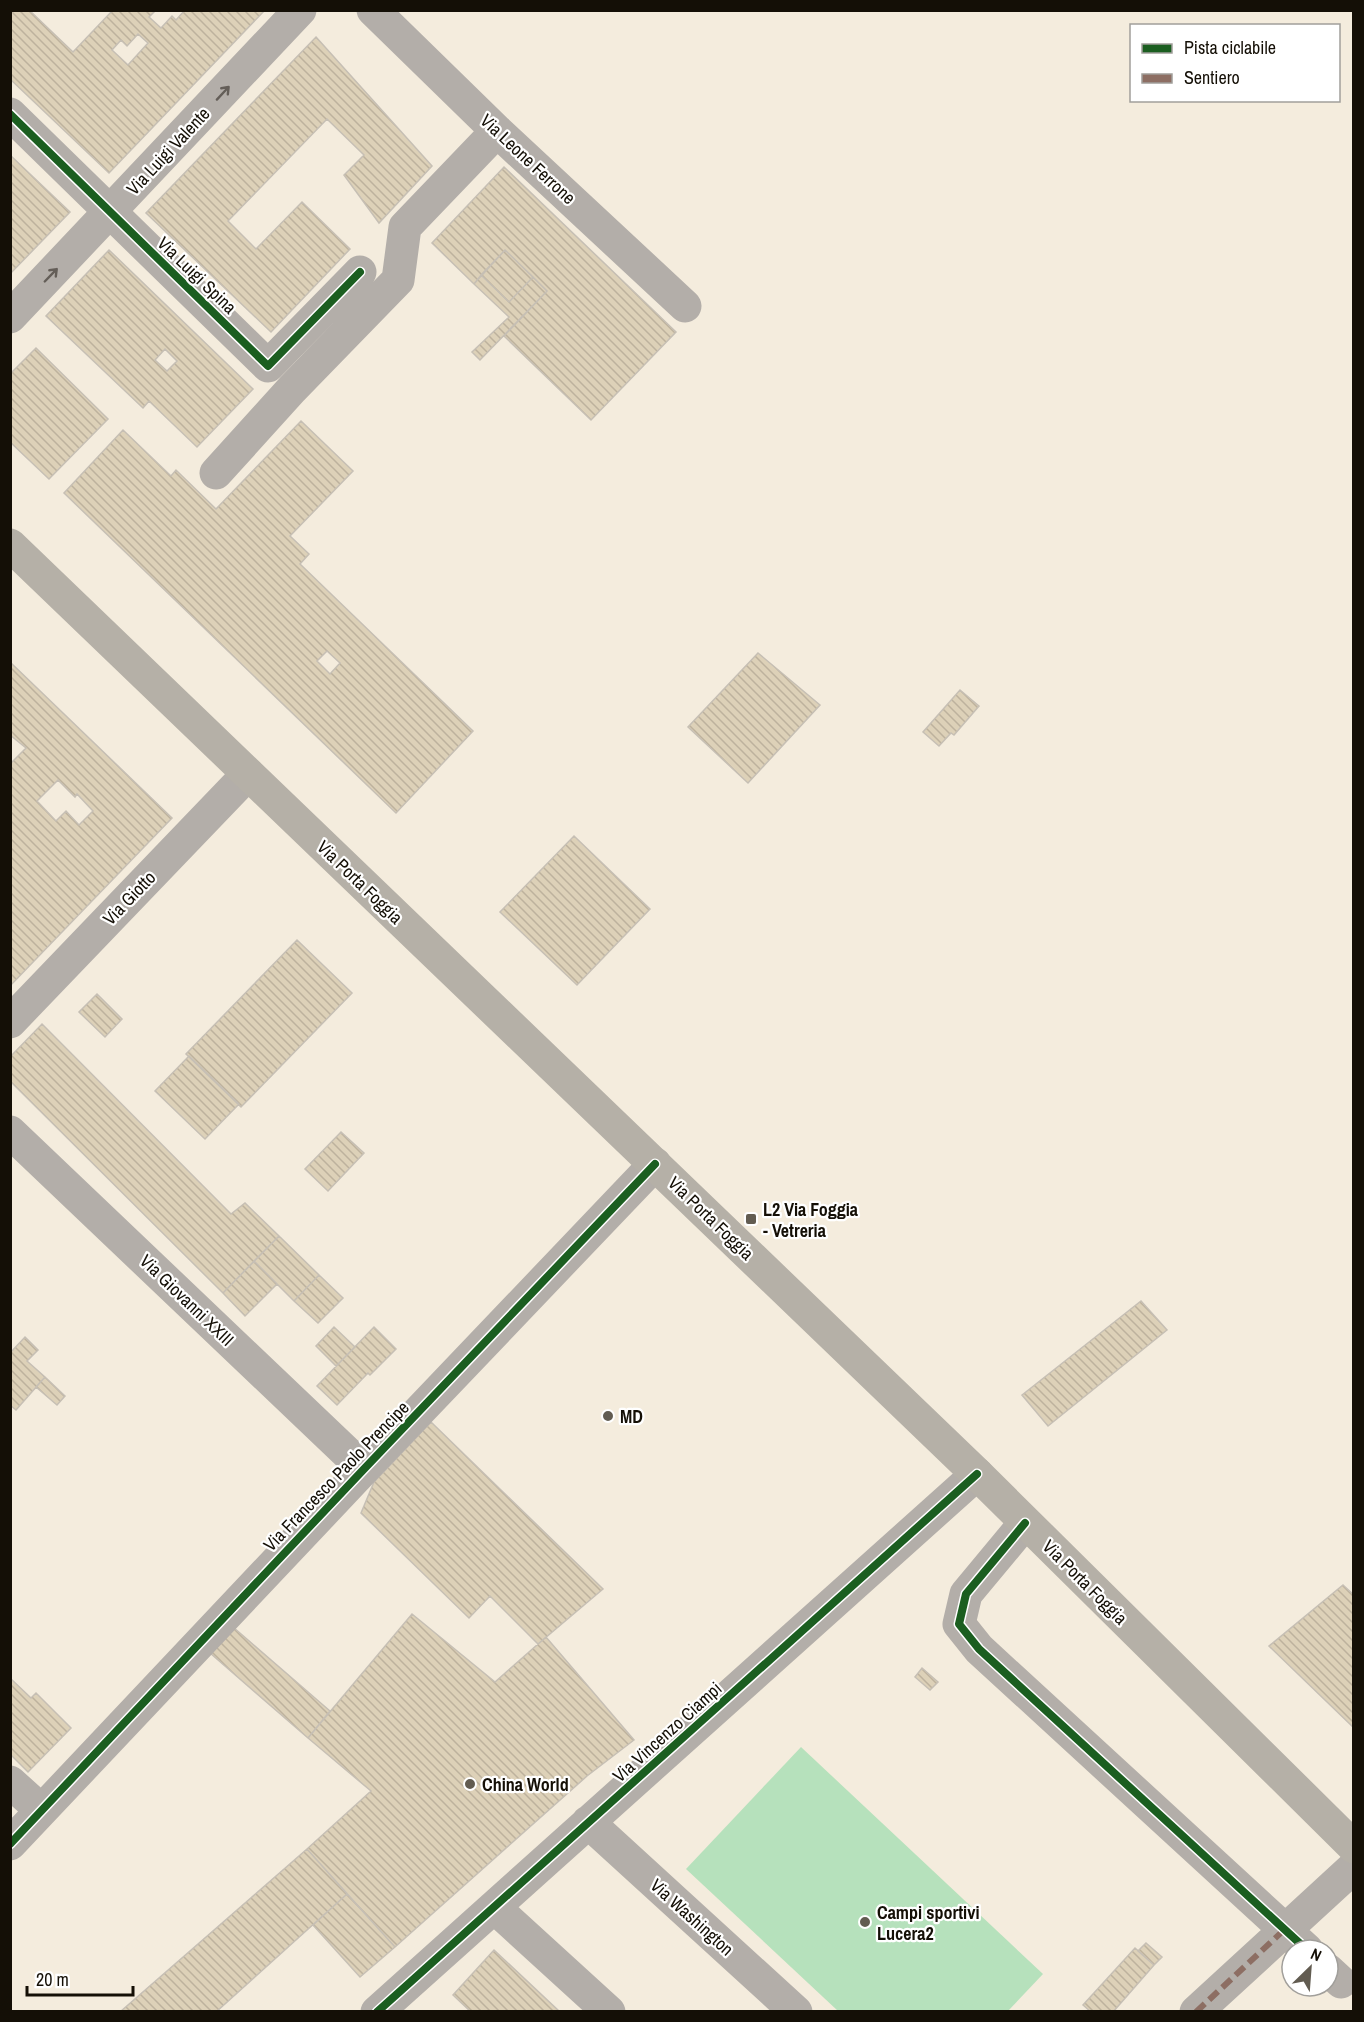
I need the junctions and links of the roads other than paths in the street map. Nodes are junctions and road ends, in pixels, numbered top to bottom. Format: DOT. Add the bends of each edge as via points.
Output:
graph roads {
  1 [pos="300,10"];
  2 [pos="373,10"];
  3 [pos="10,114"];
  4 [pos="497,131"];
  5 [pos="111,212"];
  6 [pos="360,272"];
  7 [pos="685,306"];
  8 [pos="10,317"];
  9 [pos="216,473"];
  10 [pos="10,546"];
  11 [pos="248,774"];
  12 [pos="10,1022"];
  13 [pos="10,1132"];
  14 [pos="655,1164"];
  15 [pos="364,1469"];
  16 [pos="977,1474"];
  17 [pos="1025,1523"];
  18 [pos="10,1782"];
  19 [pos="41,1810"];
  20 [pos="588,1822"];
  21 [pos="10,1844"];
  22 [pos="1353,1847"];
  23 [pos="1353,1867"];
  24 [pos="494,1907"];
  25 [pos="1294,1938"];
  26 [pos="1298,1938"];
  27 [pos="1280,1952"];
  28 [pos="378,2011"];
  29 [pos="609,2012"];
  30 [pos="796,2012"];
  31 [pos="1196,2012"];
  5 -- 1 [label="street, Via Luigi Valente, one-way"];
  2 -- 4 [label="street, Via Leone Ferrone"];
  3 -- 5 [label="street, Via Luigi Spina"];
  4 -- 7 [label="street, Via Leone Ferrone"];
  4 -- 9 [label="street" via="405,227 398,280"];
  5 -- 6 [label="street, Via Luigi Spina" via="268,366"];
  8 -- 5 [label="street, Via Luigi Valente, one-way"];
  10 -- 11 [label="main road, Via Porta Foggia"];
  11 -- 12 [label="street, Via Giotto"];
  11 -- 14 [label="main road, Via Porta Foggia"];
  13 -- 15 [label="street, Via Giovanni XXIII"];
  14 -- 15 [label="street, Via Francesco Paolo Prencipe"];
  14 -- 16 [label="main road, Via Porta Foggia"];
  15 -- 19 [label="street, Via Francesco Paolo Prencipe"];
  16 -- 17 [label="main road, Via Porta Foggia"];
  16 -- 20 [label="street, Via Vincenzo Ciampi"];
  17 -- 22 [label="main road, Via Porta Foggia"];
  17 -- 25 [label="street" via="966,1594 959,1624 979,1648"];
  18 -- 19 [label="street"];
  19 -- 21 [label="street, Via Francesco Paolo Prencipe"];
  20 -- 24 [label="street, Via Vincenzo Ciampi"];
  20 -- 30 [label="street, Via Washington"];
  23 -- 26 [label="street"];
  24 -- 28 [label="street, Via Vincenzo Ciampi"];
  24 -- 29 [label="street"];
  27 -- 31 [label="street"];
}
